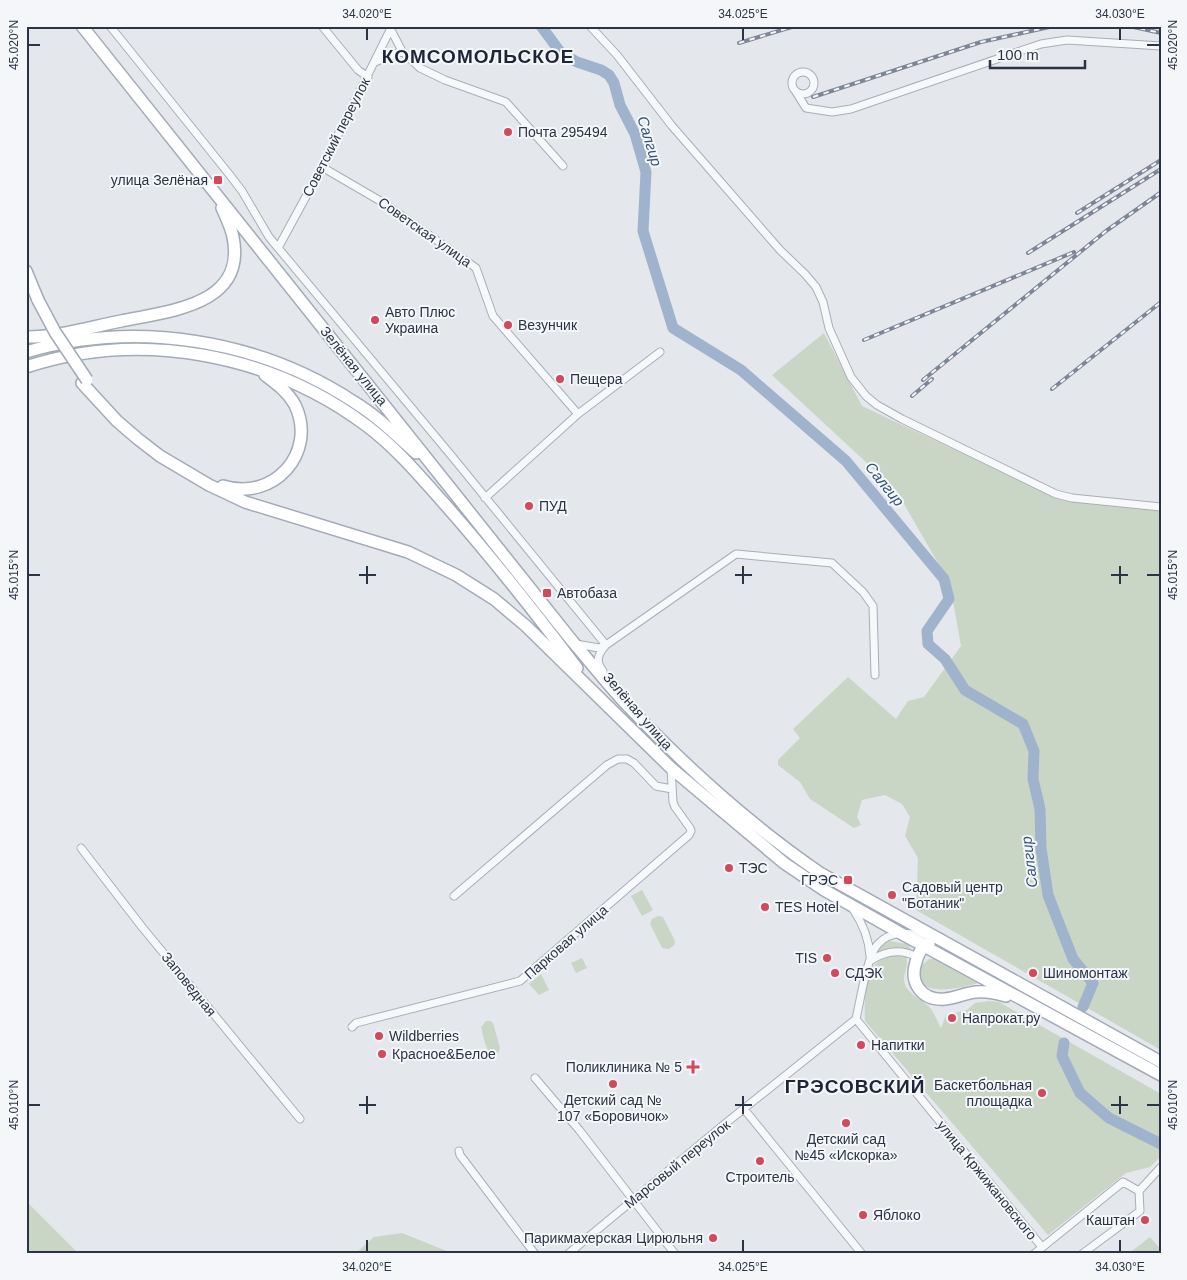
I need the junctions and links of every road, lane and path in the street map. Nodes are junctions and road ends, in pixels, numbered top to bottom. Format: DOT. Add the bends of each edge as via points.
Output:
graph roads {
  1 [pos="82,26"];
  2 [pos="110,26"];
  3 [pos="322,26"];
  4 [pos="590,26"];
  5 [pos="392,28"];
  6 [pos="1161,46"];
  7 [pos="402,51"];
  8 [pos="375,62"];
  9 [pos="368,77"];
  10 [pos="796,92"];
  11 [pos="564,166"];
  12 [pos="322,167"];
  13 [pos="217,195"];
  14 [pos="278,248"];
  15 [pos="26,271"];
  16 [pos="26,285"];
  17 [pos="36,301"];
  18 [pos="26,337"];
  19 [pos="26,352"];
  20 [pos="660,352"];
  21 [pos="26,367"];
  22 [pos="254,367"];
  23 [pos="84,382"];
  24 [pos="578,414"];
  25 [pos="437,473"];
  26 [pos="485,498"];
  27 [pos="1161,507"];
  28 [pos="573,642"];
  29 [pos="604,647"];
  30 [pos="875,675"];
  31 [pos="599,697"];
  32 [pos="679,757"];
  33 [pos="671,768"];
  34 [pos="672,789"];
  35 [pos="81,848"];
  36 [pos="454,896"];
  37 [pos="849,903"];
  38 [pos="902,934"];
  39 [pos="924,946"];
  40 [pos="942,946"];
  41 [pos="917,958"];
  42 [pos="870,962"];
  43 [pos="988,967"];
  44 [pos="1023,1000"];
  45 [pos="856,1019"];
  46 [pos="352,1027"];
  47 [pos="1161,1062"];
  48 [pos="1161,1076"];
  49 [pos="535,1078"];
  50 [pos="744,1109"];
  51 [pos="300,1119"];
  52 [pos="459,1151"];
  53 [pos="1160,1167"];
  54 [pos="1139,1191"];
  55 [pos="634,1200"];
  56 [pos="1042,1247"];
  57 [pos="535,1254"];
  58 [pos="568,1254"];
  59 [pos="675,1254"];
  60 [pos="862,1254"];
  61 [pos="1034,1254"];
  62 [pos="1082,1254"];
  1 -- 13 [label="main road, Зелёная улица"];
  2 -- 14 [label="street" via="242,191"];
  3 -- 9 [label="street" via="358,70"];
  4 -- 27 [label="street" via="691,148 816,287 829,328 851,378 866,396 902,419 1056,494"];
  5 -- 7 [label="street"];
  5 -- 8 [label="street, Советский переулок"];
  6 -- 10 [label="street" via="1067,40 1040,44 851,109 832,112 806,108"];
  7 -- 8 [label="street"];
  7 -- 11 [label="street" via="420,68 506,102"];
  8 -- 9 [label="street, Советский переулок"];
  9 -- 12 [label="street, Советский переулок"];
  12 -- 14 [label="street, Советский переулок"];
  12 -- 24 [label="street, Советская улица" via="382,202 476,268 493,316"];
  13 -- 18 [label="main road" via="230,228 234,251 230,274 216,292 185,308"];
  13 -- 25 [label="main road, Зелёная улица"];
  14 -- 26 [label="street"];
  15 -- 17 [label="main road"];
  16 -- 17 [label="main road"];
  17 -- 23 [label="main road, bridge"];
  19 -- 25 [label="main road" via="68,342 118,337 180,339 238,349 298,371 355,402 388,427"];
  20 -- 24 [label="street"];
  21 -- 22 [label="main road" via="74,355 148,350 206,355"];
  22 -- 23 [label="main road" via="291,399 298,414 300,440 296,455 284,473 258,488 241,490 210,480 163,452"];
  22 -- 31 [label="main road" via="325,398 368,426 401,455 459,521"];
  23 -- 31 [label="main road" via="138,439 209,485 245,502 408,552 456,575 494,599 526,626"];
  24 -- 26 [label="street"];
  25 -- 28 [label="main road, Зелёная улица"];
  26 -- 29 [label="street"];
  28 -- 29 [label="street"];
  28 -- 32 [label="main road, Зелёная улица" via="627,705"];
  29 -- 30 [label="street" via="736,554 832,563 873,606"];
  29 -- 32 [label="street, Зелёная улица" via="598,654 601,669"];
  31 -- 33 [label="main road"];
  32 -- 43 [label="main road, Зелёная улица" via="730,805 820,873"];
  33 -- 34 [label="street, Парковая улица"];
  33 -- 37 [label="main road" via="784,862"];
  34 -- 36 [label="street" via="656,786 634,763 618,759"];
  34 -- 46 [label="street, Парковая улица" via="675,808 690,828 689,835 520,981 356,1023"];
  35 -- 51 [label="street, Заповедная"];
  37 -- 38 [label="main road"];
  37 -- 42 [label="street" via="864,928"];
  38 -- 39 [label="main road"];
  38 -- 40 [label="street" via="918,935"];
  38 -- 42 [label="street" via="878,943"];
  39 -- 40 [label="main road"];
  39 -- 41 [label="main road"];
  39 -- 44 [label="main road"];
  40 -- 43 [label="main road"];
  41 -- 42 [label="street" via="906,952 888,952"];
  41 -- 44 [label="main road" via="915,981 923,994 929,997 946,998 984,992"];
  42 -- 45 [label="street"];
  43 -- 47 [label="main road"];
  44 -- 48 [label="main road"];
  45 -- 50 [label="street, Марсовый переулок"];
  45 -- 56 [label="street, улица Кржижановского"];
  49 -- 55 [label="street"];
  50 -- 55 [label="street, Марсовый переулок"];
  50 -- 60 [label="street"];
  52 -- 57 [label="street"];
  53 -- 54 [label="street"];
  54 -- 56 [label="street" via="1123,1182"];
  54 -- 62 [label="street" via="1140,1211"];
  55 -- 58 [label="street, Марсовый переулок"];
  55 -- 59 [label="street"];
  56 -- 61 [label="street"];
}
